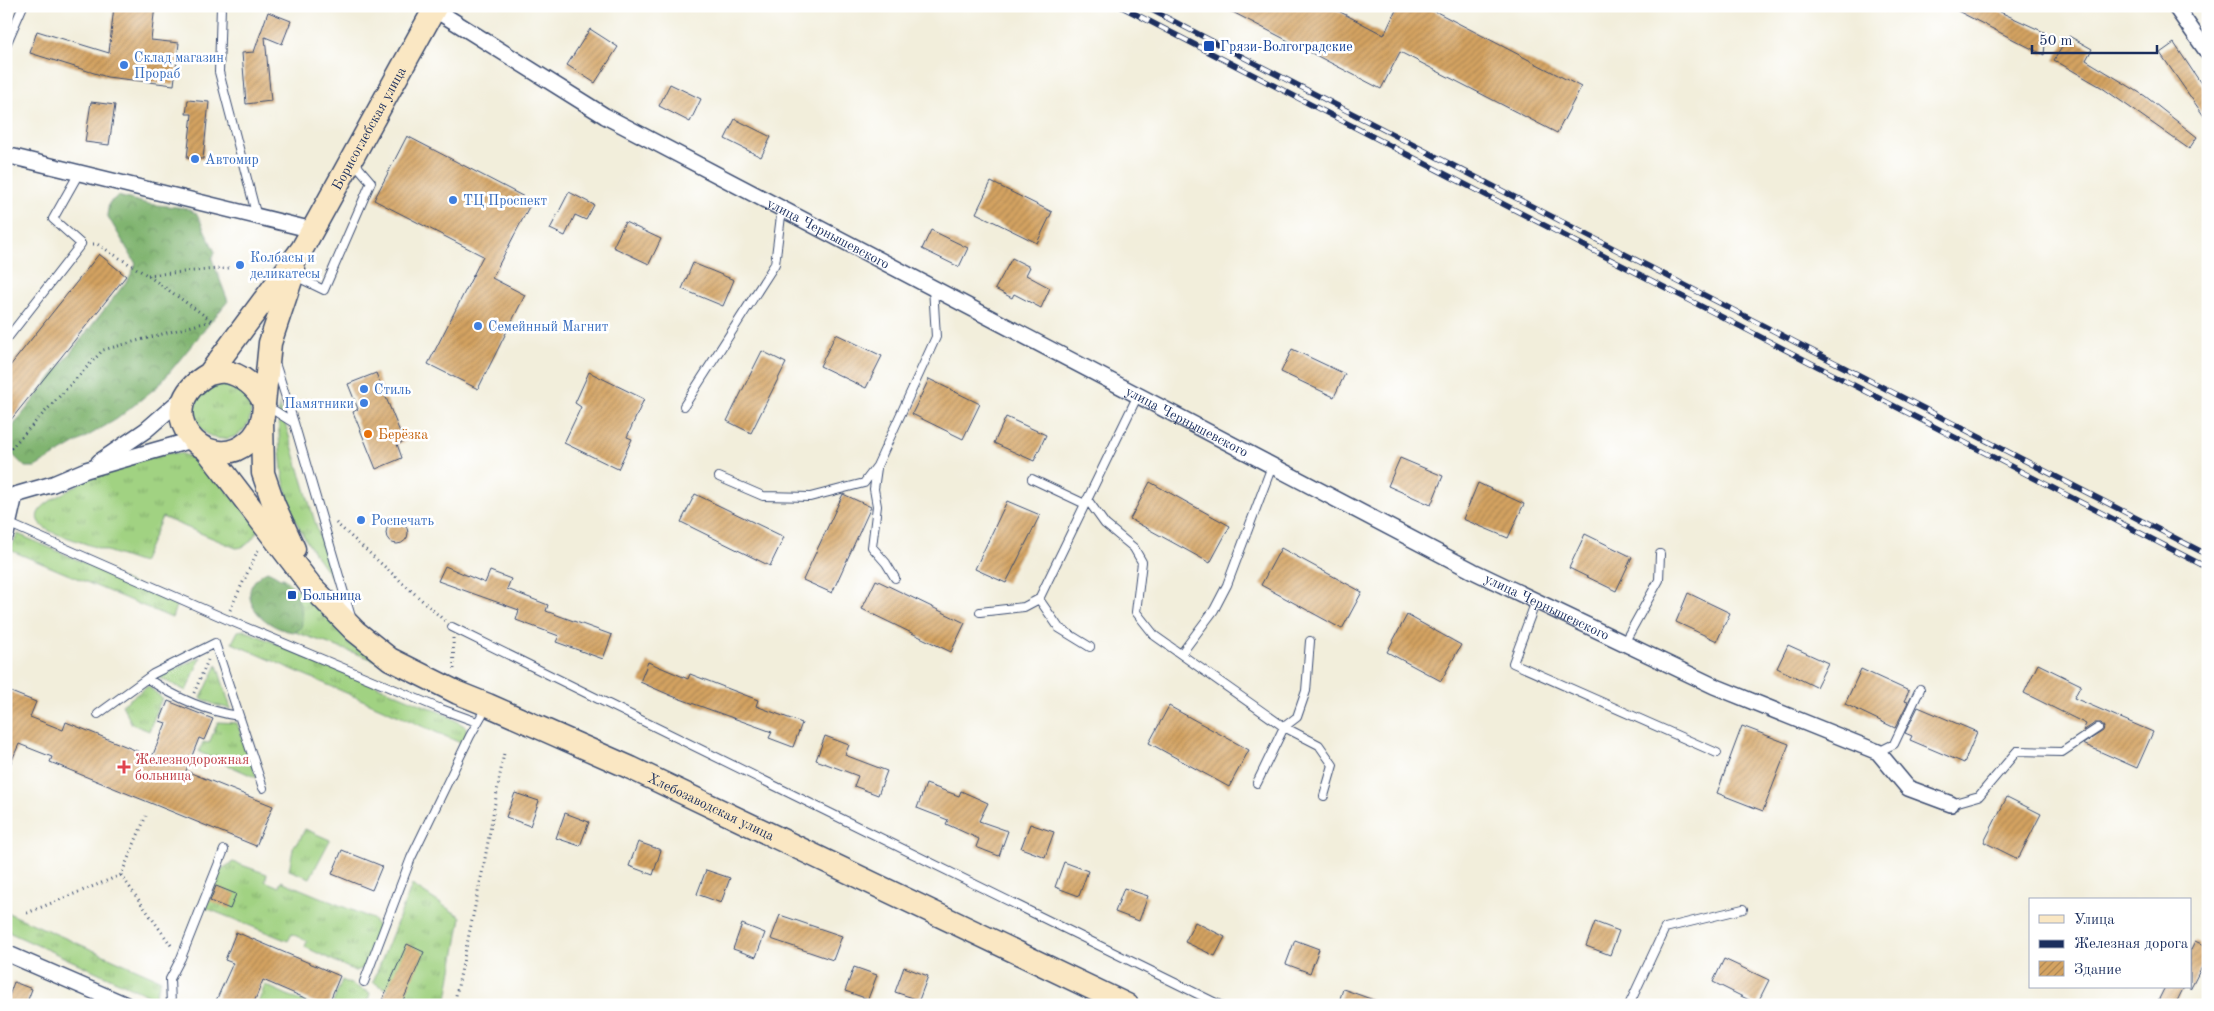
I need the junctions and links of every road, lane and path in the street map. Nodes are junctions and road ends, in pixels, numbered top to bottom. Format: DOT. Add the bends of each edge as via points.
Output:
graph roads {
  1 [pos="23,6"];
  2 [pos="221,6"];
  3 [pos="2175,6"];
  4 [pos="435,8"];
  5 [pos="6,45"];
  6 [pos="2208,53"];
  7 [pos="354,154"];
  8 [pos="6,155"];
  9 [pos="79,174"];
  10 [pos="782,208"];
  11 [pos="257,217"];
  12 [pos="307,240"];
  13 [pos="81,244"];
  14 [pos="229,268"];
  15 [pos="293,275"];
  16 [pos="147,276"];
  17 [pos="933,287"];
  18 [pos="6,340"];
  19 [pos="270,343"];
  20 [pos="209,374"];
  21 [pos="1138,395"];
  22 [pos="185,396"];
  23 [pos="684,406"];
  24 [pos="263,412"];
  25 [pos="294,424"];
  26 [pos="199,444"];
  27 [pos="6,449"];
  28 [pos="877,466"];
  29 [pos="1272,466"];
  30 [pos="86,470"];
  31 [pos="719,477"];
  32 [pos="1032,479"];
  33 [pos="11,493"];
  34 [pos="1086,502"];
  35 [pos="319,508"];
  36 [pos="8,529"];
  37 [pos="1660,554"];
  38 [pos="895,578"];
  39 [pos="311,586"];
  40 [pos="1039,599"];
  41 [pos="1536,601"];
  42 [pos="980,612"];
  43 [pos="452,627"];
  44 [pos="356,631"];
  45 [pos="1310,641"];
  46 [pos="1624,644"];
  47 [pos="1090,647"];
  48 [pos="1181,654"];
  49 [pos="148,679"];
  50 [pos="1920,689"];
  51 [pos="458,693"];
  52 [pos="483,713"];
  53 [pos="98,714"];
  54 [pos="239,716"];
  55 [pos="1284,727"];
  56 [pos="2098,728"];
  57 [pos="1878,752"];
  58 [pos="1717,753"];
  59 [pos="504,754"];
  60 [pos="1257,783"];
  61 [pos="263,788"];
  62 [pos="1324,796"];
  63 [pos="1951,804"];
  64 [pos="146,816"];
  65 [pos="224,850"];
  66 [pos="121,875"];
  67 [pos="1743,909"];
  68 [pos="27,913"];
  69 [pos="6,953"];
  70 [pos="181,958"];
  71 [pos="364,982"];
  72 [pos="126,1005"];
  73 [pos="171,1005"];
  74 [pos="454,1005"];
  75 [pos="1127,1005"];
  76 [pos="1220,1005"];
  77 [pos="1629,1005"];
  1 -- 5 [label="lane"];
  2 -- 11 [label="lane" via="219,72"];
  3 -- 6 [label="street"];
  4 -- 7 [label="street, Борисоглебская улица"];
  4 -- 10 [label="street, улица Чернышевского" via="605,116"];
  7 -- 12 [label="street, Борисоглебская улица"];
  7 -- 15 [label="lane" via="359,168 370,182 324,290"];
  8 -- 9 [label="street"];
  9 -- 11 [label="street"];
  9 -- 13 [label="lane" via="53,220"];
  10 -- 17 [label="street, улица Чернышевского"];
  10 -- 23 [label="lane" via="775,264"];
  11 -- 12 [label="street"];
  12 -- 15 [label="street"];
  12 -- 20 [label="street"];
  13 -- 16 [label="path" via="97,244"];
  13 -- 18 [label="lane"];
  14 -- 16 [label="path"];
  15 -- 19 [label="street"];
  16 -- 27 [label="path" via="211,321 103,350 11,448"];
  17 -- 21 [label="street, улица Чернышевского"];
  17 -- 28 [label="lane" via="936,337"];
  19 -- 24 [label="street"];
  19 -- 25 [label="lane"];
  20 -- 22 [label="street" via="195,382"];
  20 -- 24 [label="street" via="225,372 241,376 258,392"];
  21 -- 29 [label="street, улица Чернышевского"];
  21 -- 34 [label="lane"];
  22 -- 26 [label="street" via="181,414 184,428"];
  22 -- 30 [label="street" via="146,430"];
  24 -- 25 [label="lane"];
  24 -- 26 [label="street" via="253,438 243,447 222,452"];
  24 -- 39 [label="street" via="263,473"];
  25 -- 35 [label="lane"];
  26 -- 30 [label="street"];
  26 -- 39 [label="street"];
  28 -- 31 [label="lane" via="864,483 810,497 763,496"];
  28 -- 38 [label="lane" via="872,547"];
  29 -- 41 [label="street, улица Чернышевского"];
  29 -- 48 [label="lane" via="1227,585 1214,610"];
  30 -- 33 [label="street" via="53,484"];
  32 -- 34 [label="lane"];
  33 -- 36 [label="street"];
  34 -- 40 [label="lane"];
  34 -- 48 [label="lane" via="1105,524 1134,548 1142,562 1136,612 1154,636"];
  35 -- 43 [label="path"];
  35 -- 44 [label="lane"];
  36 -- 52 [label="lane" via="441,709"];
  37 -- 46 [label="lane" via="1659,580"];
  39 -- 44 [label="street, Хлебозаводская улица"];
  40 -- 42 [label="lane" via="1024,607"];
  40 -- 47 [label="lane" via="1059,628"];
  41 -- 46 [label="street, улица Чернышевского"];
  41 -- 58 [label="lane" via="1513,663"];
  43 -- 51 [label="path"];
  43 -- 76 [label="lane"];
  44 -- 51 [label="street, Хлебозаводская улица" via="390,659"];
  45 -- 55 [label="lane" via="1306,691 1297,717"];
  46 -- 57 [label="street, улица Чернышевского" via="1714,686"];
  48 -- 55 [label="lane"];
  49 -- 53 [label="lane"];
  49 -- 54 [label="lane" via="190,703"];
  49 -- 54 [label="lane" via="215,643"];
  50 -- 57 [label="lane" via="1894,744"];
  51 -- 52 [label="street, Хлебозаводская улица"];
  52 -- 71 [label="lane" via="411,858"];
  52 -- 75 [label="street, Хлебозаводская улица" via="631,768"];
  54 -- 61 [label="lane"];
  55 -- 60 [label="lane"];
  55 -- 62 [label="lane" via="1319,745 1333,765"];
  56 -- 63 [label="lane" via="2062,752 2017,751 1979,796"];
  57 -- 63 [label="street, улица Чернышевского" via="1908,788"];
  59 -- 74 [label="path"];
  64 -- 66 [label="path"];
  65 -- 70 [label="lane"];
  66 -- 68 [label="path"];
  66 -- 70 [label="path"];
  67 -- 77 [label="lane" via="1665,928"];
  69 -- 72 [label="street"];
  70 -- 73 [label="lane" via="170,979"];
}
